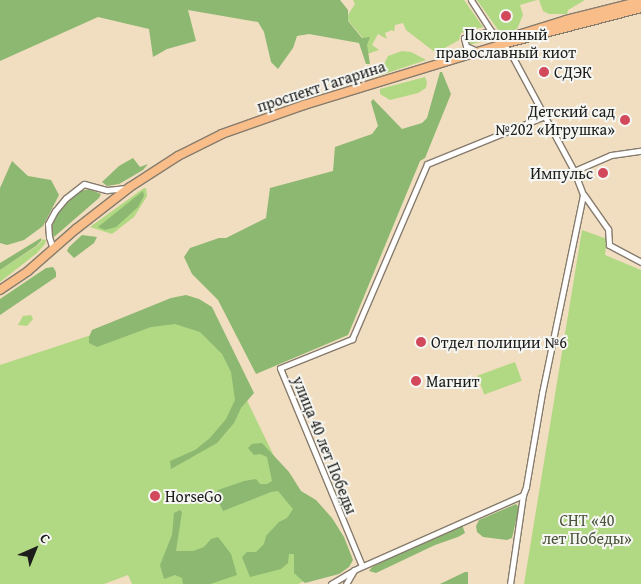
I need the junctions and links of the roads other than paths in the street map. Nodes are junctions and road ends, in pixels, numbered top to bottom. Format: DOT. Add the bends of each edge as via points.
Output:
graph roads {
  1 [pos="471,0"];
  2 [pos="636,1"];
  3 [pos="641,8"];
  4 [pos="491,30"];
  5 [pos="503,44"];
  6 [pos="478,52"];
  7 [pos="545,116"];
  8 [pos="641,151"];
  9 [pos="574,171"];
  10 [pos="130,187"];
  11 [pos="583,195"];
  12 [pos="53,249"];
  13 [pos="641,262"];
  14 [pos="0,290"];
  15 [pos="523,495"];
  16 [pos="362,566"];
  17 [pos="354,570"];
  18 [pos="332,584"];
  19 [pos="346,584"];
  20 [pos="510,584"];
  1 -- 4 [label="street"];
  2 -- 5 [label="main road, проспект Гагарина" via="521,34"];
  3 -- 5 [label="main road, проспект Гагарина"];
  4 -- 5 [label="street"];
  4 -- 6 [label="street" via="464,38 466,46"];
  5 -- 6 [label="main road, проспект Гагарина"];
  5 -- 7 [label="street"];
  6 -- 10 [label="main road, проспект Гагарина" via="304,105 222,134 154,170"];
  7 -- 9 [label="street"];
  7 -- 16 [label="street, улица 40 лет Победы" via="427,164 352,339 280,368"];
  8 -- 9 [label="street" via="611,155"];
  9 -- 11 [label="street"];
  10 -- 12 [label="main road, проспект Гагарина"];
  10 -- 12 [label="street" via="107,190 84,184 66,198 48,224"];
  11 -- 13 [label="street" via="608,229 609,244"];
  11 -- 15 [label="street"];
  12 -- 14 [label="main road, проспект Гагарина"];
  15 -- 16 [label="street"];
  15 -- 20 [label="street"];
  16 -- 17 [label="street"];
  17 -- 18 [label="street"];
  17 -- 19 [label="street"];
}
